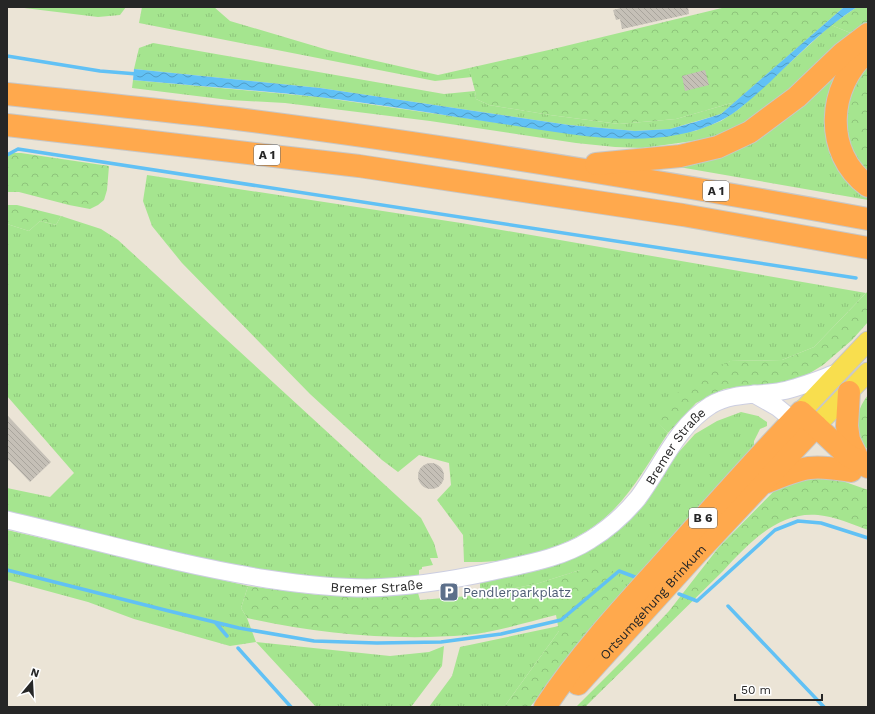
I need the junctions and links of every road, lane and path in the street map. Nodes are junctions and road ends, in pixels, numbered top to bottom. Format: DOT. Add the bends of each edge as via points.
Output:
graph roads {
  1 [pos="868,34"];
  2 [pos="868,51"];
  3 [pos="7,94"];
  4 [pos="7,125"];
  5 [pos="563,167"];
  6 [pos="868,186"];
  7 [pos="868,218"];
  8 [pos="868,248"];
  9 [pos="868,341"];
  10 [pos="839,372"];
  11 [pos="868,372"];
  12 [pos="849,392"];
  13 [pos="761,394"];
  14 [pos="805,423"];
  15 [pos="862,470"];
  16 [pos="761,484"];
  17 [pos="7,520"];
  18 [pos="545,707"];
  19 [pos="555,707"];
  1 -- 5 [label="highway" via="843,53 797,97 750,132 718,147 680,156"];
  2 -- 6 [label="highway" via="852,68 840,91 836,105 835,127 845,160 856,176"];
  3 -- 5 [label="highway, A 1" via="236,119"];
  4 -- 8 [label="highway, A 1" via="359,166 675,214"];
  5 -- 7 [label="highway, A 1" via="689,186"];
  9 -- 10 [label="main road, B 6"];
  10 -- 13 [label="street, Bremer Straße" via="807,384"];
  10 -- 14 [label="main road, B 6"];
  11 -- 12 [label="main road, B 6"];
  12 -- 14 [label="main road, B 6"];
  12 -- 15 [label="highway" via="849,440"];
  13 -- 14 [label="street" via="784,399"];
  13 -- 17 [label="street, Bremer Straße" via="724,399 711,405 694,419 675,440 631,505 613,524 588,542 537,561 448,579 367,588 289,582 158,558"];
  14 -- 15 [label="highway" via="846,454"];
  14 -- 16 [label="highway, Ortsumgehung Brinkum / B 6"];
  14 -- 18 [label="highway, Ortsumgehung Brinkum / B 6" via="633,596 564,679"];
  15 -- 16 [label="highway" via="809,468 790,472"];
  16 -- 19 [label="highway, Ortsumgehung Brinkum / B 6"];
}
